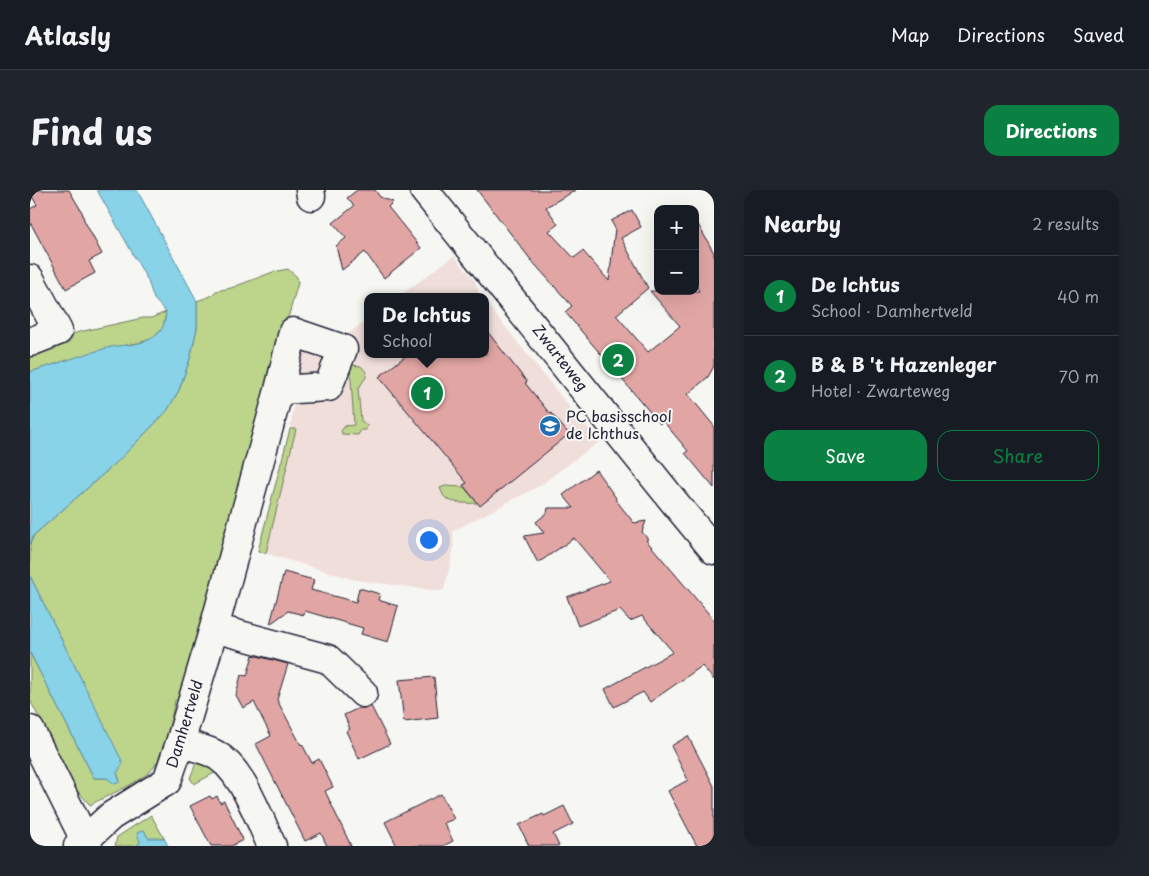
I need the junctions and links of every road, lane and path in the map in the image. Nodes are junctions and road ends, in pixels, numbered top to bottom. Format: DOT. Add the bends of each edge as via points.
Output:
graph roads {
  1 [pos="424,190"];
  2 [pos="30,279"];
  3 [pos="30,342"];
  4 [pos="279,390"];
  5 [pos="714,550"];
  6 [pos="214,628"];
  7 [pos="363,692"];
  8 [pos="30,730"];
  9 [pos="180,743"];
  10 [pos="83,844"];
  11 [pos="272,846"];
  1 -- 5 [label="street, Zwarteweg"];
  2 -- 3 [label="street" via="58,331"];
  4 -- 6 [label="street, Damhertveld"];
  6 -- 7 [label="street" via="328,659"];
  6 -- 9 [label="street, Damhertveld"];
  8 -- 10 [label="street"];
  9 -- 10 [label="street, Damhertveld" via="166,781 111,816"];
  9 -- 11 [label="street" via="211,752 228,763 238,776"];
}
